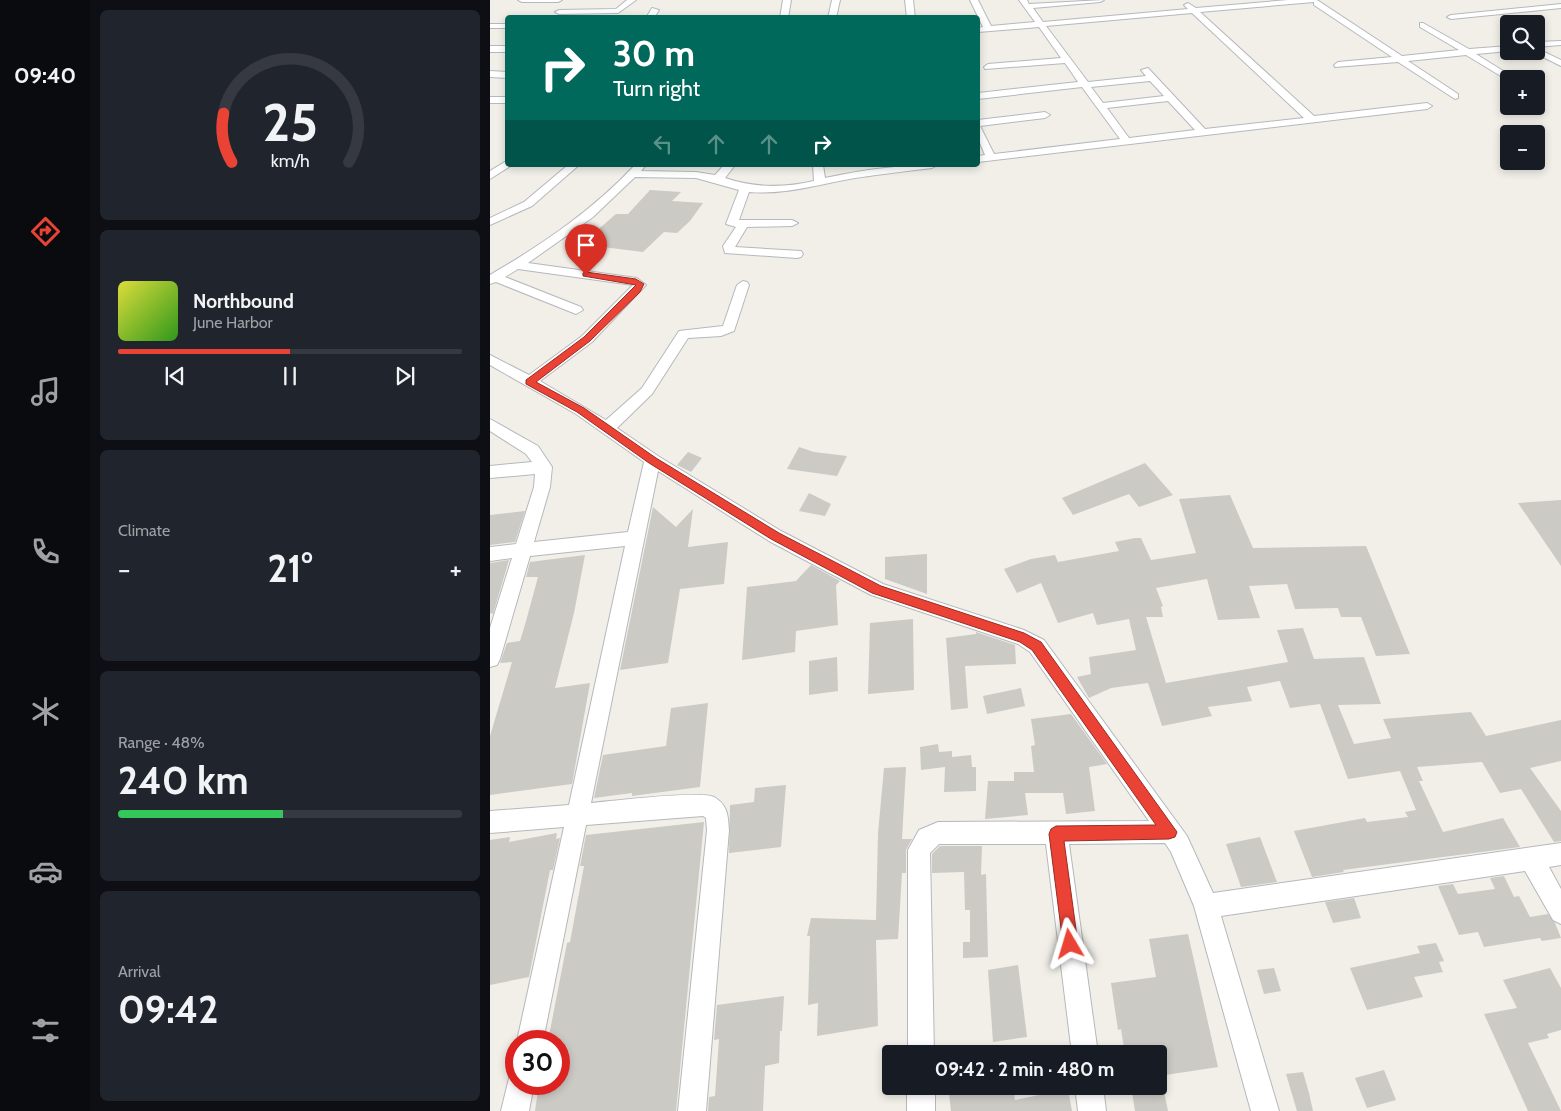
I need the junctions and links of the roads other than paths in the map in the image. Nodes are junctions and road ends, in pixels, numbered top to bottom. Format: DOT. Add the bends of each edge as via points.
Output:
graph roads {
  1 [pos="549,0"];
  2 [pos="558,0"];
  3 [pos="571,0"];
  4 [pos="632,0"];
  5 [pos="787,0"];
  6 [pos="836,0"];
  7 [pos="909,0"];
  8 [pos="974,0"];
  9 [pos="1100,0"];
  10 [pos="1182,0"];
  11 [pos="520,2"];
  12 [pos="1315,2"];
  13 [pos="1026,3"];
  14 [pos="1561,6"];
  15 [pos="655,10"];
  16 [pos="1194,10"];
  17 [pos="556,15"];
  18 [pos="652,15"];
  19 [pos="784,15"];
  20 [pos="833,15"];
  21 [pos="911,15"];
  22 [pos="1451,17"];
  23 [pos="1040,24"];
  24 [pos="1423,25"];
  25 [pos="490,26"];
  26 [pos="505,26"];
  27 [pos="988,29"];
  28 [pos="980,30"];
  29 [pos="1561,43"];
  30 [pos="1545,45"];
  31 [pos="490,49"];
  32 [pos="505,49"];
  33 [pos="1500,49"];
  34 [pos="1468,52"];
  35 [pos="1545,55"];
  36 [pos="1399,59"];
  37 [pos="1067,60"];
  38 [pos="1561,63"];
  39 [pos="1338,65"];
  40 [pos="988,68"];
  41 [pos="1145,70"];
  42 [pos="1500,72"];
  43 [pos="490,74"];
  44 [pos="505,74"];
  45 [pos="1152,78"];
  46 [pos="1085,84"];
  47 [pos="980,96"];
  48 [pos="1455,96"];
  49 [pos="1171,98"];
  50 [pos="490,100"];
  51 [pos="505,100"];
  52 [pos="1101,106"];
  53 [pos="1427,106"];
  54 [pos="1045,115"];
  55 [pos="1312,120"];
  56 [pos="980,123"];
  57 [pos="1202,132"];
  58 [pos="980,133"];
  59 [pos="1126,141"];
  60 [pos="991,158"];
  61 [pos="980,159"];
  62 [pos="505,165"];
  63 [pos="572,167"];
  64 [pos="728,167"];
  65 [pos="818,167"];
  66 [pos="916,167"];
  67 [pos="637,169"];
  68 [pos="493,171"];
  69 [pos="718,179"];
  70 [pos="820,183"];
  71 [pos="745,188"];
  72 [pos="490,222"];
  73 [pos="792,223"];
  74 [pos="743,225"];
  75 [pos="796,254"];
  76 [pos="518,265"];
  77 [pos="492,279"];
  78 [pos="743,285"];
  79 [pos="576,310"];
  80 [pos="490,360"];
  81 [pos="529,382"];
  82 [pos="490,424"];
  83 [pos="606,428"];
  84 [pos="652,460"];
  85 [pos="544,467"];
  86 [pos="490,472"];
  87 [pos="636,538"];
  88 [pos="523,549"];
  89 [pos="490,554"];
  90 [pos="491,654"];
  91 [pos="578,814"];
  92 [pos="490,822"];
  93 [pos="1169,832"];
  94 [pos="1056,834"];
  95 [pos="1561,854"];
  96 [pos="1532,860"];
  97 [pos="1206,906"];
  98 [pos="1561,912"];
  99 [pos="532,1030"];
  100 [pos="921,1045"];
  101 [pos="1084,1045"];
  102 [pos="518,1095"];
  103 [pos="921,1095"];
  104 [pos="1090,1095"];
  105 [pos="514,1111"];
  106 [pos="692,1111"];
  107 [pos="921,1111"];
  108 [pos="1092,1111"];
  109 [pos="1265,1111"];
  1 -- 2 [label="street"];
  1 -- 11 [label="street"];
  3 -- 17 [label="street"];
  4 -- 17 [label="street" via="618,10"];
  5 -- 19 [label="street"];
  6 -- 20 [label="street"];
  7 -- 21 [label="street"];
  8 -- 27 [label="street"];
  9 -- 13 [label="street"];
  10 -- 16 [label="street"];
  12 -- 16 [label="street"];
  12 -- 36 [label="street"];
  13 -- 23 [label="street"];
  14 -- 22 [label="street"];
  15 -- 18 [label="street"];
  16 -- 23 [label="street"];
  16 -- 55 [label="street"];
  23 -- 27 [label="street"];
  23 -- 37 [label="street"];
  24 -- 34 [label="street"];
  25 -- 26 [label="street"];
  27 -- 28 [label="street"];
  29 -- 30 [label="street"];
  31 -- 32 [label="street"];
  33 -- 34 [label="street"];
  34 -- 36 [label="street"];
  34 -- 42 [label="street"];
  35 -- 38 [label="street"];
  36 -- 39 [label="street"];
  36 -- 48 [label="street"];
  37 -- 40 [label="street"];
  37 -- 46 [label="street"];
  41 -- 45 [label="street"];
  43 -- 44 [label="street"];
  45 -- 46 [label="street"];
  45 -- 49 [label="street"];
  46 -- 47 [label="street"];
  46 -- 52 [label="street"];
  49 -- 52 [label="street"];
  49 -- 57 [label="street"];
  50 -- 51 [label="street"];
  52 -- 59 [label="street"];
  53 -- 55 [label="street"];
  54 -- 56 [label="street"];
  55 -- 57 [label="street"];
  57 -- 59 [label="street"];
  58 -- 60 [label="street"];
  59 -- 60 [label="street"];
  60 -- 61 [label="street"];
  62 -- 68 [label="street"];
  63 -- 72 [label="street" via="528,204"];
  64 -- 69 [label="street"];
  65 -- 70 [label="street"];
  66 -- 70 [label="street"];
  67 -- 69 [label="street"];
  67 -- 76 [label="street" via="584,220"];
  69 -- 71 [label="street"];
  70 -- 71 [label="street" via="785,188"];
  71 -- 74 [label="street" via="731,221 734,225"];
  73 -- 74 [label="street"];
  74 -- 75 [label="street" via="729,250"];
  76 -- 77 [label="street"];
  76 -- 81 [label="street" via="640,284 587,339"];
  77 -- 79 [label="street"];
  78 -- 83 [label="street" via="729,328 722,332 684,334 648,391"];
  80 -- 81 [label="street"];
  81 -- 83 [label="street" via="581,410"];
  82 -- 85 [label="street" via="532,450"];
  83 -- 84 [label="street"];
  84 -- 87 [label="street"];
  84 -- 93 [label="street" via="775,536 877,590 1024,638 1036,646"];
  85 -- 86 [label="street"];
  85 -- 88 [label="street" via="542,487"];
  87 -- 88 [label="street"];
  87 -- 91 [label="street"];
  88 -- 89 [label="street"];
  88 -- 90 [label="street"];
  91 -- 92 [label="street"];
  91 -- 99 [label="street"];
  91 -- 106 [label="street" via="706,805 717,813"];
  93 -- 94 [label="street"];
  93 -- 97 [label="street" via="1179,844"];
  94 -- 100 [label="street" via="938,833 927,838 919,850"];
  94 -- 101 [label="street"];
  95 -- 96 [label="street"];
  96 -- 97 [label="street"];
  96 -- 98 [label="street"];
  97 -- 109 [label="street"];
  102 -- 105 [label="street"];
  103 -- 107 [label="street"];
  104 -- 108 [label="street"];
}
